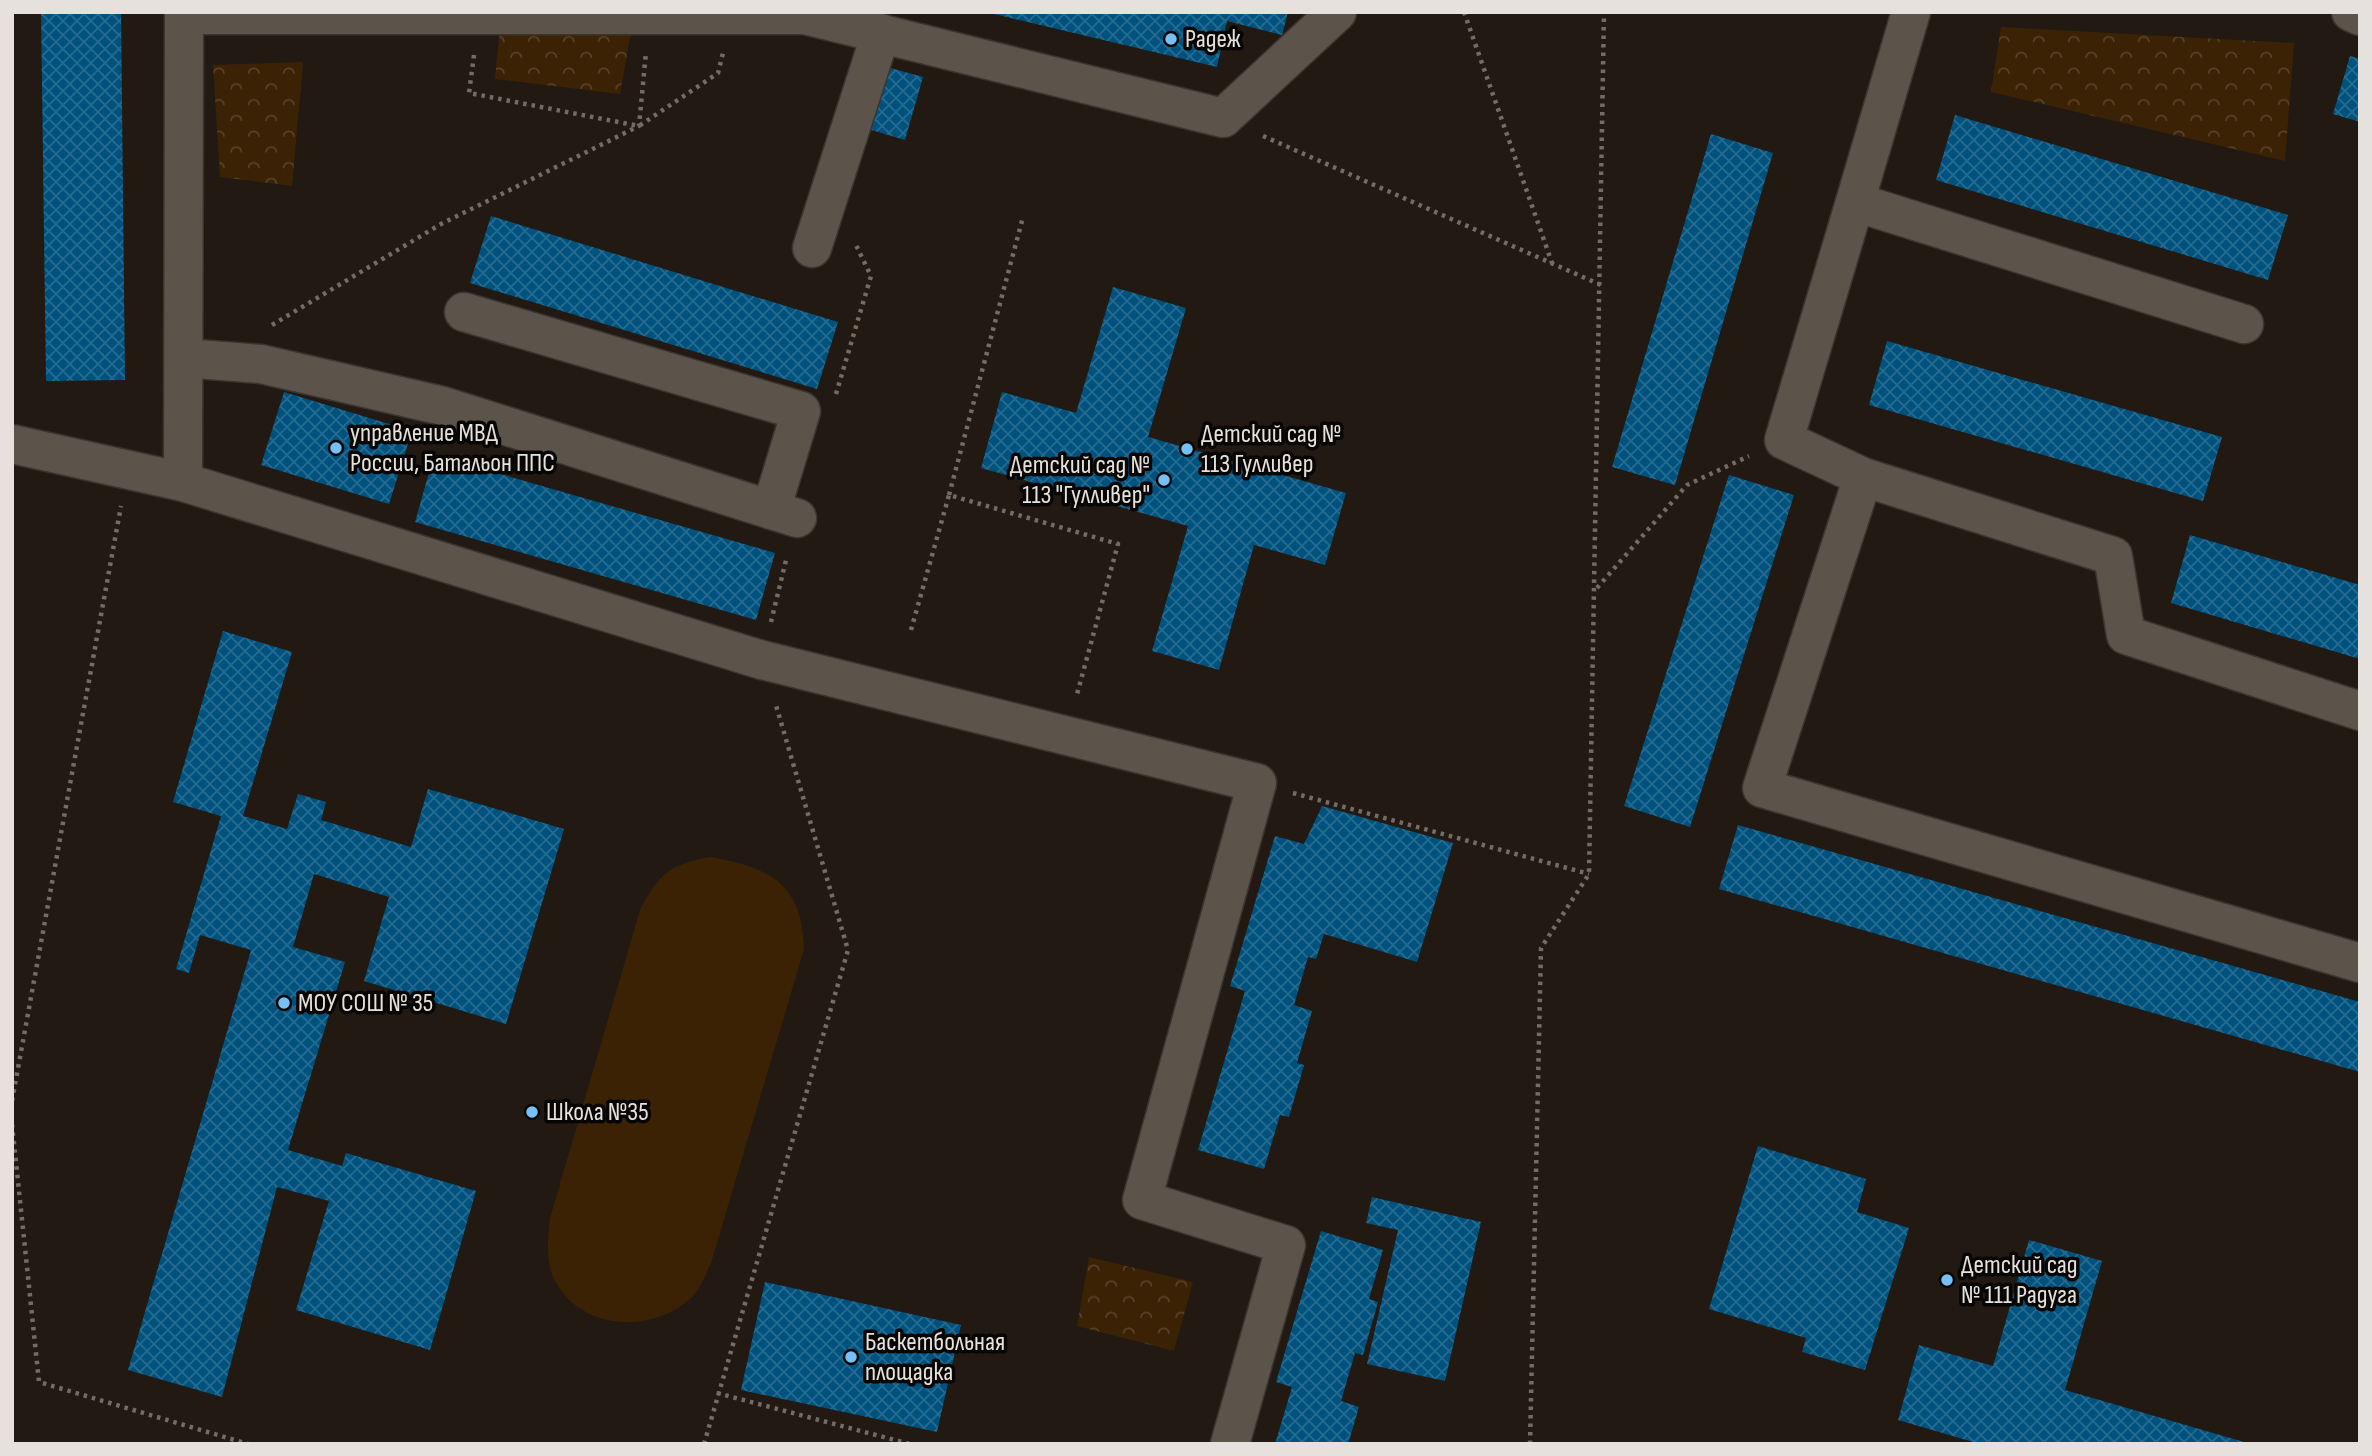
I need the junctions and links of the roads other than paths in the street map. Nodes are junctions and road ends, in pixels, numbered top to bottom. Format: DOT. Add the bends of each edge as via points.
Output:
graph roads {
  1 [pos="1337,12"];
  2 [pos="1911,12"];
  3 [pos="2351,12"];
  4 [pos="2360,16"];
  5 [pos="881,33"];
  6 [pos="1855,202"];
  7 [pos="812,248"];
  8 [pos="464,312"];
  9 [pos="2244,324"];
  10 [pos="199,359"];
  11 [pos="12,444"];
  12 [pos="1863,477"];
  13 [pos="183,482"];
  14 [pos="2360,711"];
  15 [pos="2360,962"];
  16 [pos="1230,1444"];
  1 -- 5 [label="lane" via="1223,118"];
  2 -- 6 [label="lane"];
  3 -- 4 [label="lane"];
  5 -- 7 [label="lane"];
  5 -- 10 [label="lane" via="805,15 184,15"];
  6 -- 9 [label="lane"];
  6 -- 12 [label="lane" via="1784,440"];
  8 -- 10 [label="lane" via="802,411 784,514 443,406 261,364"];
  10 -- 13 [label="lane"];
  11 -- 13 [label="lane"];
  12 -- 14 [label="lane" via="2113,556 2126,635"];
  12 -- 15 [label="lane" via="1762,788"];
  13 -- 16 [label="lane" via="762,660 1257,783 1142,1200 1286,1245"];
}
